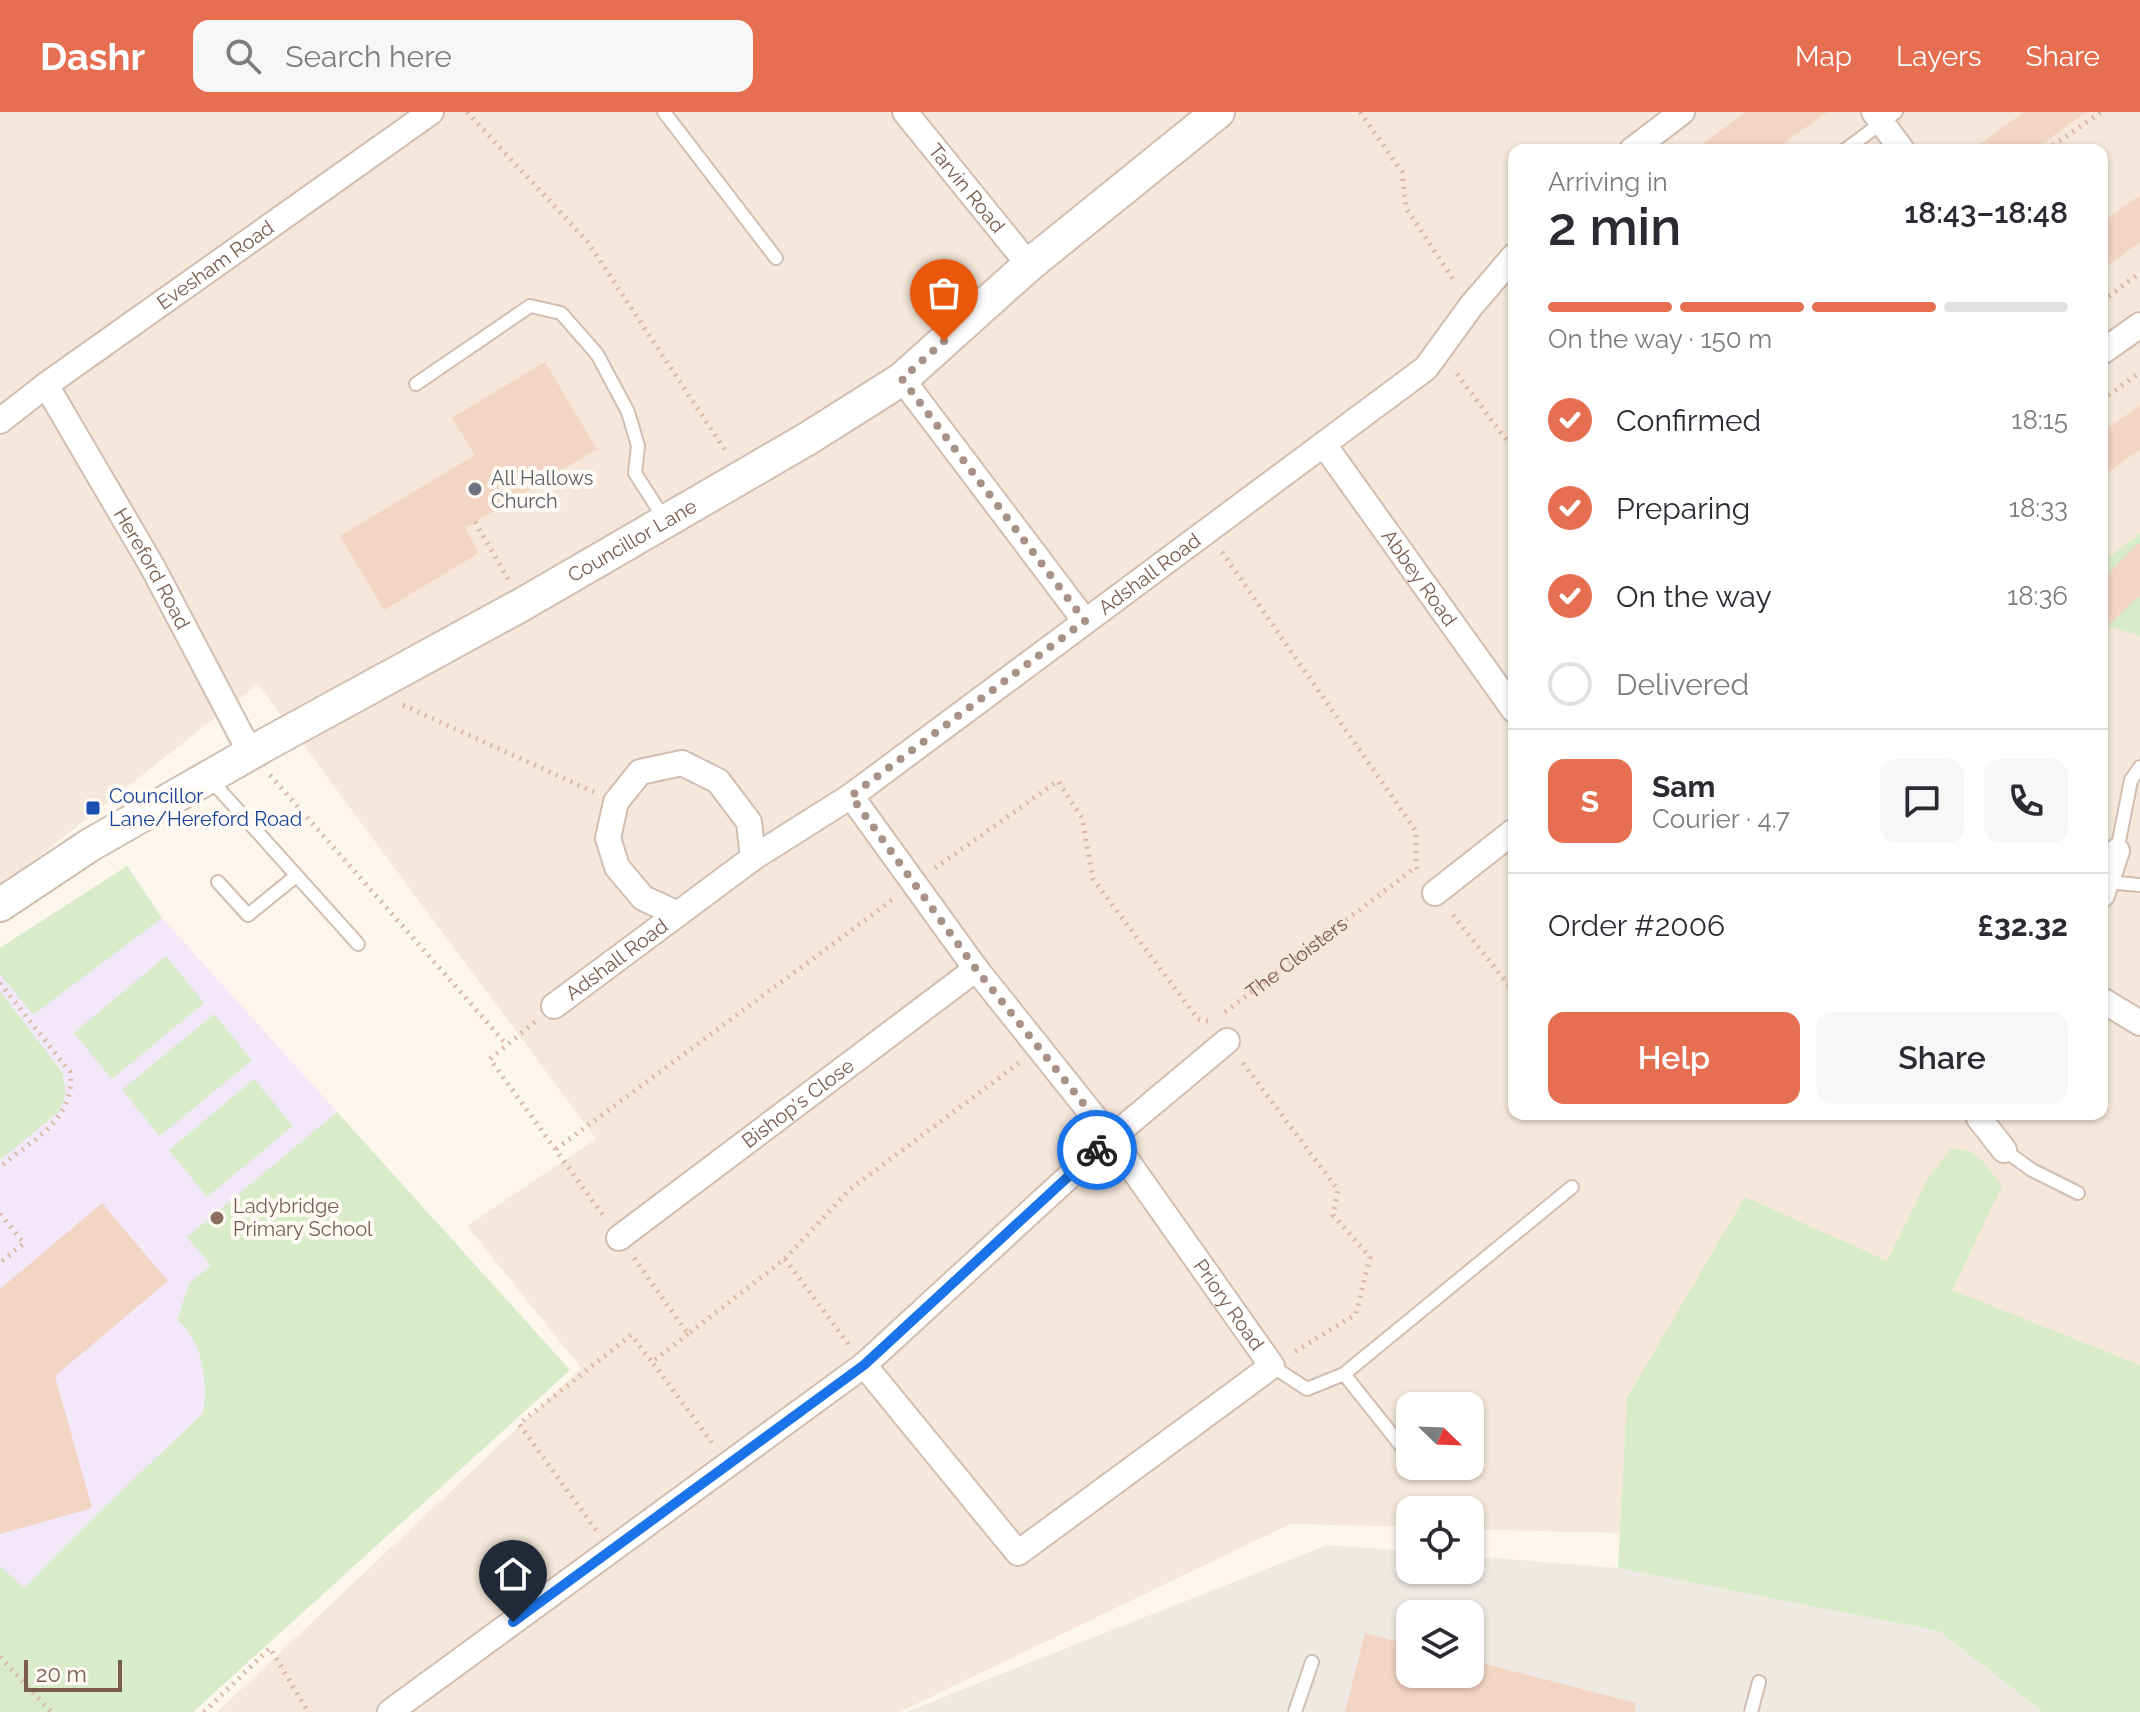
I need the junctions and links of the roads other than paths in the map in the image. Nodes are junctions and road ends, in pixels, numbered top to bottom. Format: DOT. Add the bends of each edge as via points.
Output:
graph roads {
  1 [pos="431,112"];
  2 [pos="664,112"];
  3 [pos="905,112"];
  4 [pos="1218,112"];
  5 [pos="1682,112"];
  6 [pos="1884,115"];
  7 [pos="1640,144"];
  8 [pos="1852,144"];
  9 [pos="1899,144"];
  10 [pos="776,258"];
  11 [pos="1508,263"];
  12 [pos="1029,265"];
  13 [pos="2140,325"];
  14 [pos="2108,348"];
  15 [pos="902,379"];
  16 [pos="416,384"];
  17 [pos="46,385"];
  18 [pos="0,421"];
  19 [pos="1325,446"];
  20 [pos="665,520"];
  21 [pos="1085,621"];
  22 [pos="1508,702"];
  23 [pos="251,754"];
  24 [pos="2140,767"];
  25 [pos="209,778"];
  26 [pos="851,796"];
  27 [pos="1508,836"];
  28 [pos="2117,851"];
  29 [pos="753,858"];
  30 [pos="296,876"];
  31 [pos="2108,877"];
  32 [pos="218,882"];
  33 [pos="2140,885"];
  34 [pos="2108,888"];
  35 [pos="1435,893"];
  36 [pos="0,905"];
  37 [pos="678,914"];
  38 [pos="358,944"];
  39 [pos="976,969"];
  40 [pos="2108,1004"];
  41 [pos="554,1006"];
  42 [pos="2140,1023"];
  43 [pos="1227,1041"];
  44 [pos="1981,1120"];
  45 [pos="1111,1138"];
  46 [pos="2004,1150"];
  47 [pos="1572,1187"];
  48 [pos="2078,1193"];
  49 [pos="619,1238"];
  50 [pos="864,1365"];
  51 [pos="1272,1366"];
  52 [pos="1344,1374"];
  53 [pos="1396,1439"];
  54 [pos="1312,1662"];
  55 [pos="1759,1682"];
  56 [pos="390,1712"];
  57 [pos="1295,1712"];
  58 [pos="1751,1712"];
  1 -- 17 [label="street, Evesham Road"];
  2 -- 10 [label="lane"];
  3 -- 12 [label="street, Tarvin Road"];
  4 -- 12 [label="street, Councillor Lane"];
  5 -- 7 [label="street"];
  6 -- 8 [label="lane"];
  6 -- 9 [label="street"];
  11 -- 19 [label="street, Adshall Road" via="1426,368"];
  12 -- 15 [label="street, Councillor Lane"];
  13 -- 14 [label="street"];
  15 -- 20 [label="street, Councillor Lane"];
  15 -- 21 [label="street"];
  16 -- 20 [label="lane" via="530,306 561,313 597,354 628,412 638,446 635,473"];
  17 -- 18 [label="street, Evesham Road"];
  17 -- 23 [label="street, Hereford Road" via="152,566"];
  19 -- 21 [label="street, Adshall Road"];
  19 -- 22 [label="street, Abbey Road"];
  20 -- 23 [label="street, Councillor Lane"];
  21 -- 26 [label="street, Adshall Road"];
  23 -- 25 [label="street, Councillor Lane"];
  24 -- 28 [label="lane" via="2131,780"];
  25 -- 30 [label="lane"];
  25 -- 36 [label="street, Councillor Lane" via="90,845"];
  26 -- 29 [label="street, Adshall Road"];
  26 -- 39 [label="street, Priory Road"];
  27 -- 35 [label="street"];
  28 -- 31 [label="street"];
  29 -- 37 [label="street, Adshall Road"];
  29 -- 37 [label="street, Adshall Road" via="749,822 718,781 682,763 640,772 616,802 608,838 617,867 643,898"];
  30 -- 32 [label="lane" via="248,915"];
  30 -- 38 [label="lane"];
  33 -- 34 [label="lane"];
  37 -- 41 [label="street, Adshall Road"];
  39 -- 45 [label="street, Priory Road"];
  39 -- 49 [label="street, Bishop's Close"];
  40 -- 42 [label="street"];
  43 -- 45 [label="street"];
  44 -- 46 [label="street"];
  45 -- 50 [label="street"];
  45 -- 51 [label="street, Priory Road"];
  46 -- 48 [label="lane"];
  47 -- 52 [label="lane"];
  50 -- 51 [label="street, Priory Road" via="1018,1553"];
  50 -- 56 [label="street"];
  51 -- 52 [label="lane" via="1307,1389"];
  52 -- 53 [label="lane"];
  54 -- 57 [label="lane"];
  55 -- 58 [label="lane"];
}
